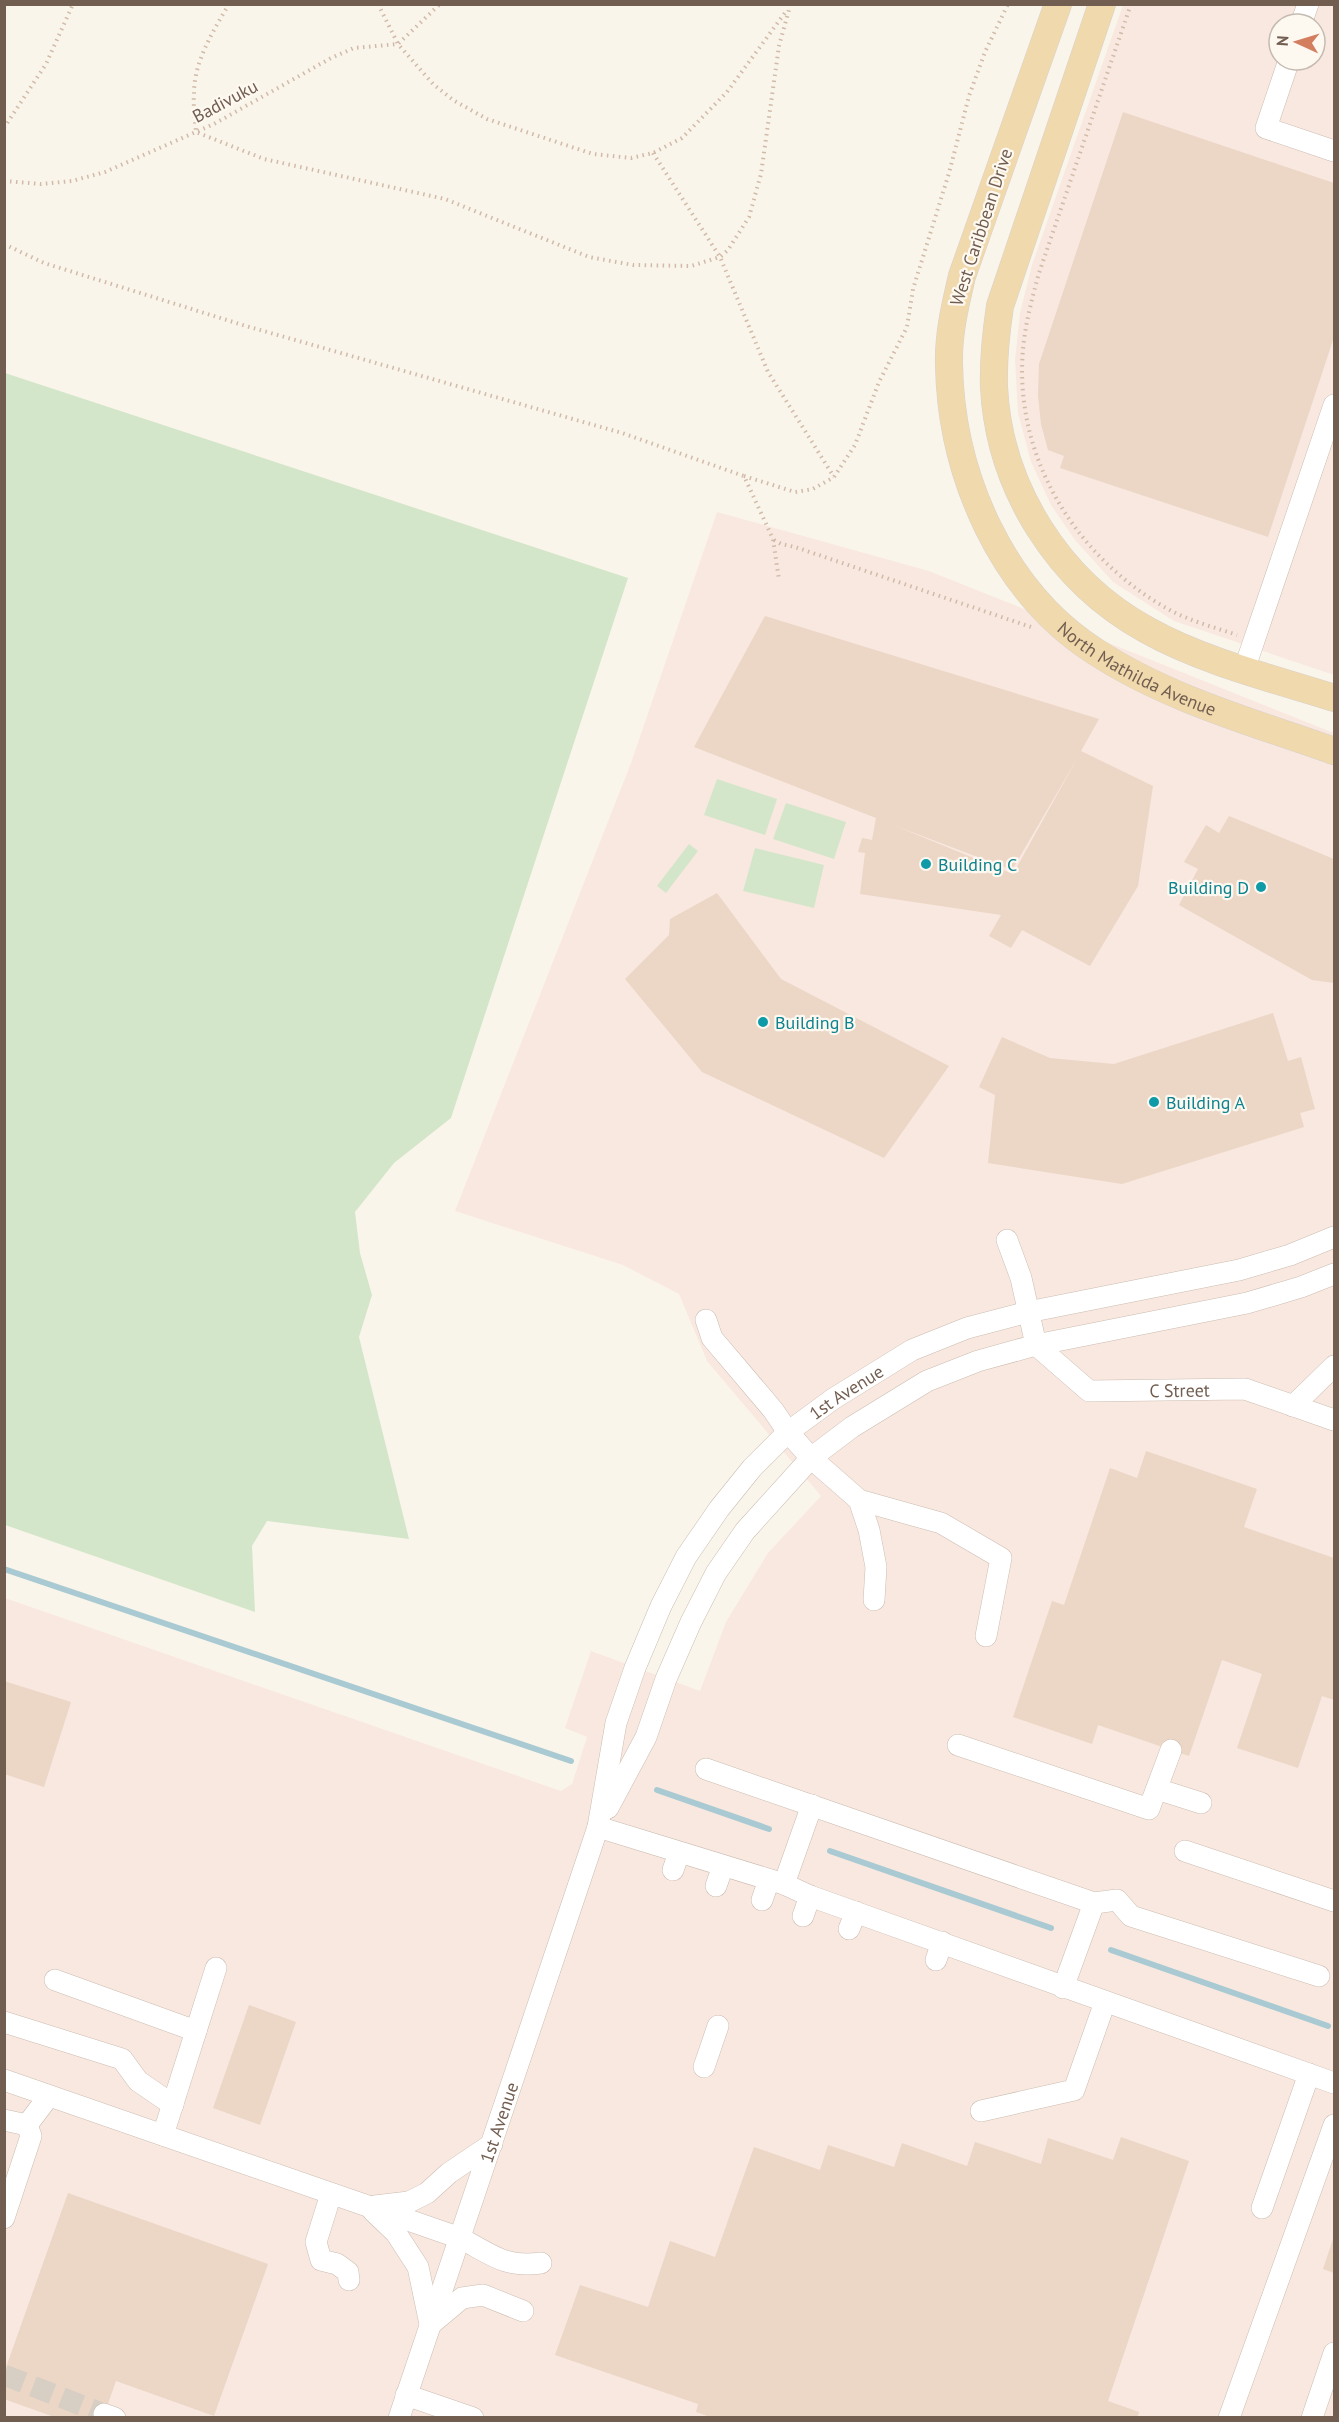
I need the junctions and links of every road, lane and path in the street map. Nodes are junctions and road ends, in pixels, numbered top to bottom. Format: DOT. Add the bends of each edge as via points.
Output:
graph roads {
  1 [pos="74,4"];
  2 [pos="228,4"];
  3 [pos="378,4"];
  4 [pos="440,4"];
  5 [pos="1008,4"];
  6 [pos="1058,4"];
  7 [pos="1102,4"];
  8 [pos="1131,4"];
  9 [pos="791,5"];
  10 [pos="398,44"];
  11 [pos="1285,72"];
  12 [pos="4,128"];
  13 [pos="196,132"];
  14 [pos="1335,151"];
  15 [pos="653,153"];
  16 [pos="4,181"];
  17 [pos="4,244"];
  18 [pos="720,257"];
  19 [pos="1335,405"];
  20 [pos="744,476"];
  21 [pos="834,477"];
  22 [pos="987,524"];
  23 [pos="773,539"];
  24 [pos="779,580"];
  25 [pos="1040,630"];
  26 [pos="1254,640"];
  27 [pos="1244,670"];
  28 [pos="1335,699"];
  29 [pos="1335,751"];
  30 [pos="1335,1237"];
  31 [pos="1007,1240"];
  32 [pos="1335,1274"];
  33 [pos="1028,1312"];
  34 [pos="706,1320"];
  35 [pos="1036,1345"];
  36 [pos="1335,1366"];
  37 [pos="1293,1406"];
  38 [pos="1335,1420"];
  39 [pos="788,1432"];
  40 [pos="811,1458"];
  41 [pos="859,1500"];
  42 [pos="874,1600"];
  43 [pos="986,1636"];
  44 [pos="958,1745"];
  45 [pos="1171,1750"];
  46 [pos="706,1769"];
  47 [pos="1157,1789"];
  48 [pos="1201,1803"];
  49 [pos="812,1805"];
  50 [pos="597,1827"];
  51 [pos="1185,1851"];
  52 [pos="772,1888"];
  53 [pos="1335,1901"];
  54 [pos="1094,1903"];
  55 [pos="216,1968"];
  56 [pos="1319,1976"];
  57 [pos="55,1980"];
  58 [pos="1063,1988"];
  59 [pos="1105,2002"];
  60 [pos="4,2022"];
  61 [pos="718,2026"];
  62 [pos="196,2031"];
  63 [pos="704,2067"];
  64 [pos="1309,2074"];
  65 [pos="4,2080"];
  66 [pos="1335,2083"];
  67 [pos="49,2096"];
  68 [pos="173,2105"];
  69 [pos="981,2111"];
  70 [pos="4,2120"];
  71 [pos="1335,2124"];
  72 [pos="27,2125"];
  73 [pos="163,2135"];
  74 [pos="492,2144"];
  75 [pos="331,2194"];
  76 [pos="368,2207"];
  77 [pos="1262,2208"];
  78 [pos="4,2218"];
  79 [pos="460,2238"];
  80 [pos="541,2263"];
  81 [pos="349,2280"];
  82 [pos="523,2311"];
  83 [pos="430,2324"];
  84 [pos="1335,2353"];
  85 [pos="406,2395"];
  86 [pos="399,2418"];
  87 [pos="473,2418"];
  88 [pos="1229,2418"];
  89 [pos="1312,2418"];
  1 -- 12 [label="path" via="46,64"];
  2 -- 13 [label="path" via="197,68"];
  3 -- 10 [label="path"];
  4 -- 10 [label="path"];
  5 -- 21 [label="path" via="969,96 913,289 907,327 879,382 855,445"];
  6 -- 22 [label="main road, West Caribbean Drive" via="962,276 952,321 951,406 970,488"];
  7 -- 27 [label="main road, North Mathilda Avenue" via="1000,306 994,346 999,428 1011,471 1027,506 1071,573 1123,616 1148,631"];
  8 -- 26 [label="path" via="1028,313 1023,342 1024,406 1044,473 1062,510 1107,565 1169,609"];
  9 -- 15 [label="path" via="727,92 682,138"];
  9 -- 18 [label="path" via="779,46 758,185 749,218"];
  10 -- 13 [label="path, Badivuku" via="354,48 331,58"];
  10 -- 15 [label="path" via="433,84 487,119 593,154 631,158"];
  11 -- 14 [label="street" via="1266,128"];
  13 -- 16 [label="path, Badivuku" via="105,172 72,181"];
  13 -- 18 [label="path" via="264,159 445,199 589,257 633,266 691,266"];
  15 -- 18 [label="path"];
  17 -- 20 [label="path" via="56,267 246,326 622,433"];
  18 -- 21 [label="path" via="768,372"];
  19 -- 26 [label="street"];
  20 -- 21 [label="path" via="795,492 813,489"];
  20 -- 23 [label="path"];
  22 -- 29 [label="main road, North Mathilda Avenue" via="1008,564 1033,596 1095,652 1177,693"];
  23 -- 24 [label="path"];
  23 -- 25 [label="path"];
  26 -- 27 [label="street"];
  27 -- 28 [label="main road, North Mathilda Avenue"];
  30 -- 33 [label="street, 1st Avenue" via="1239,1270"];
  31 -- 33 [label="street"];
  32 -- 35 [label="street, 1st Avenue" via="1247,1303"];
  33 -- 35 [label="street"];
  33 -- 39 [label="street, 1st Avenue" via="967,1328 912,1350"];
  34 -- 39 [label="street" via="712,1338"];
  35 -- 37 [label="street, C Street" via="1089,1391 1245,1389"];
  35 -- 40 [label="street, 1st Avenue" via="927,1381 852,1427"];
  36 -- 37 [label="street"];
  37 -- 38 [label="street, C Street"];
  39 -- 40 [label="street"];
  39 -- 50 [label="street, 1st Avenue" via="719,1509 686,1557 661,1606 616,1723"];
  40 -- 41 [label="street"];
  40 -- 50 [label="street, 1st Avenue" via="745,1530 716,1573 666,1679 646,1737"];
  41 -- 42 [label="street" via="876,1568"];
  41 -- 43 [label="street" via="941,1523 1002,1558"];
  44 -- 47 [label="street" via="1149,1809"];
  45 -- 47 [label="street"];
  46 -- 49 [label="street"];
  47 -- 48 [label="street"];
  49 -- 52 [label="street"];
  49 -- 54 [label="street"];
  50 -- 52 [label="street" via="676,1862"];
  50 -- 74 [label="street, 1st Avenue"];
  51 -- 53 [label="street"];
  52 -- 58 [label="street" via="807,1906 980,1967"];
  54 -- 56 [label="street" via="1117,1900 1131,1916"];
  54 -- 58 [label="street"];
  55 -- 62 [label="street"];
  57 -- 62 [label="street"];
  58 -- 59 [label="street"];
  59 -- 64 [label="street"];
  59 -- 69 [label="street" via="1074,2090"];
  60 -- 68 [label="street" via="122,2059 138,2082"];
  61 -- 63 [label="street"];
  62 -- 68 [label="street"];
  64 -- 66 [label="street"];
  64 -- 77 [label="street"];
  65 -- 67 [label="street"];
  67 -- 72 [label="street"];
  67 -- 73 [label="street"];
  68 -- 73 [label="street"];
  70 -- 72 [label="street"];
  71 -- 88 [label="street"];
  72 -- 78 [label="street" via="31,2136"];
  73 -- 75 [label="street"];
  74 -- 76 [label="street" via="427,2193 409,2202"];
  74 -- 79 [label="street, 1st Avenue"];
  75 -- 76 [label="street"];
  75 -- 81 [label="street" via="316,2242 321,2260 337,2264 348,2272"];
  76 -- 79 [label="street"];
  76 -- 83 [label="street" via="396,2233 418,2267"];
  79 -- 80 [label="street" via="509,2264"];
  79 -- 83 [label="street, 1st Avenue"];
  82 -- 83 [label="street" via="483,2295 462,2298"];
  83 -- 85 [label="street, 1st Avenue"];
  84 -- 89 [label="street"];
  85 -- 86 [label="street, 1st Avenue"];
  85 -- 87 [label="street"];
}
